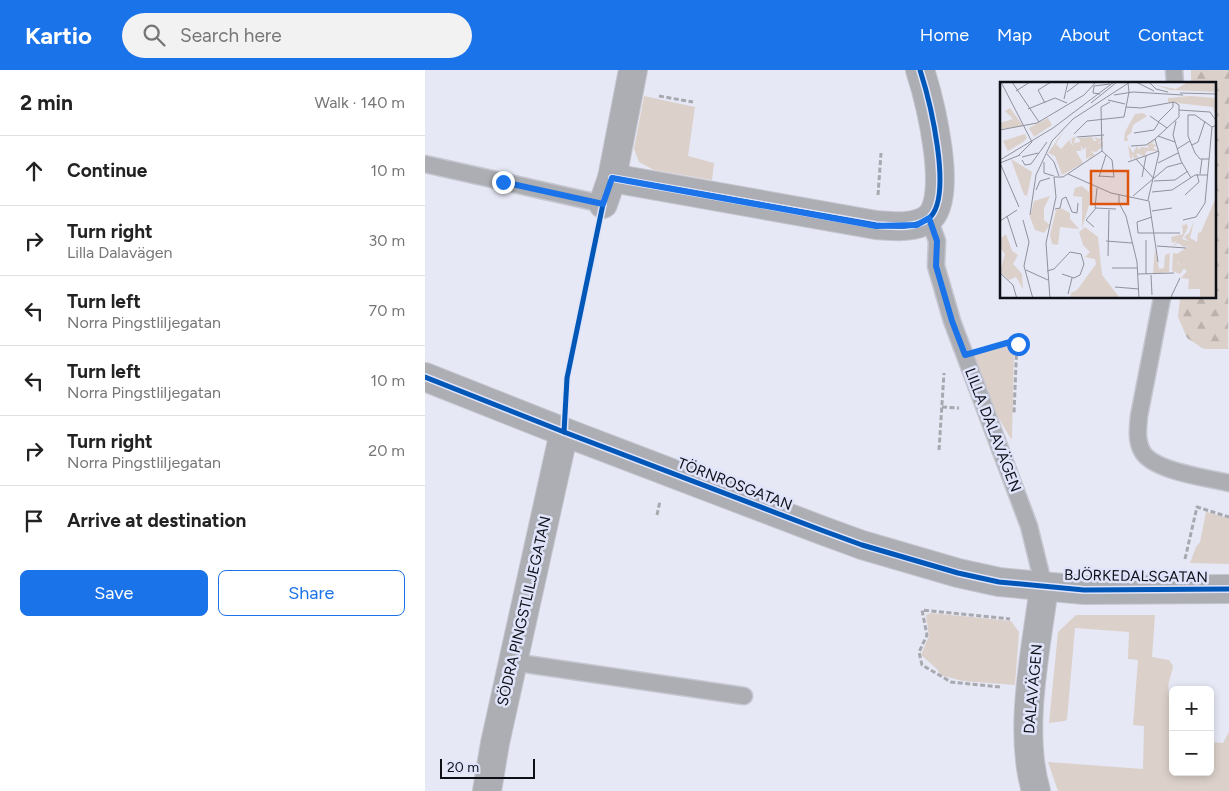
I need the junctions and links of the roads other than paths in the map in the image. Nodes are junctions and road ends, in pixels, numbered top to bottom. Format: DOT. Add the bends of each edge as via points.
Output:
graph roads {
  1 [pos="633,70"];
  2 [pos="920,70"];
  3 [pos="425,164"];
  4 [pos="612,178"];
  5 [pos="603,204"];
  6 [pos="929,218"];
  7 [pos="1162,299"];
  8 [pos="425,377"];
  9 [pos="564,432"];
  10 [pos="1229,483"];
  11 [pos="1044,587"];
  12 [pos="1229,589"];
  13 [pos="512,662"];
  14 [pos="744,696"];
  15 [pos="487,791"];
  16 [pos="1036,791"];
  1 -- 4 [label="street"];
  2 -- 6 [label="street" via="928,96 941,173 940,197"];
  3 -- 5 [label="lane"];
  4 -- 5 [label="street"];
  4 -- 6 [label="street" via="876,226 917,225"];
  6 -- 11 [label="lane, LILLA DALAVÄGEN" via="937,241 936,266 952,321 1029,526"];
  7 -- 10 [label="lane" via="1139,416 1139,445 1153,462"];
  8 -- 9 [label="street, TÖRNROSGATAN"];
  9 -- 11 [label="street, TÖRNROSGATAN" via="862,545 958,573"];
  9 -- 13 [label="street, SÖDRA PINGSTLILJEGATAN"];
  11 -- 12 [label="street, BJÖRKEDALSGATAN" via="1084,590"];
  11 -- 16 [label="street, DALAVÄGEN" via="1028,736"];
  13 -- 14 [label="lane"];
  13 -- 15 [label="street, SÖDRA PINGSTLILJEGATAN"];
}
